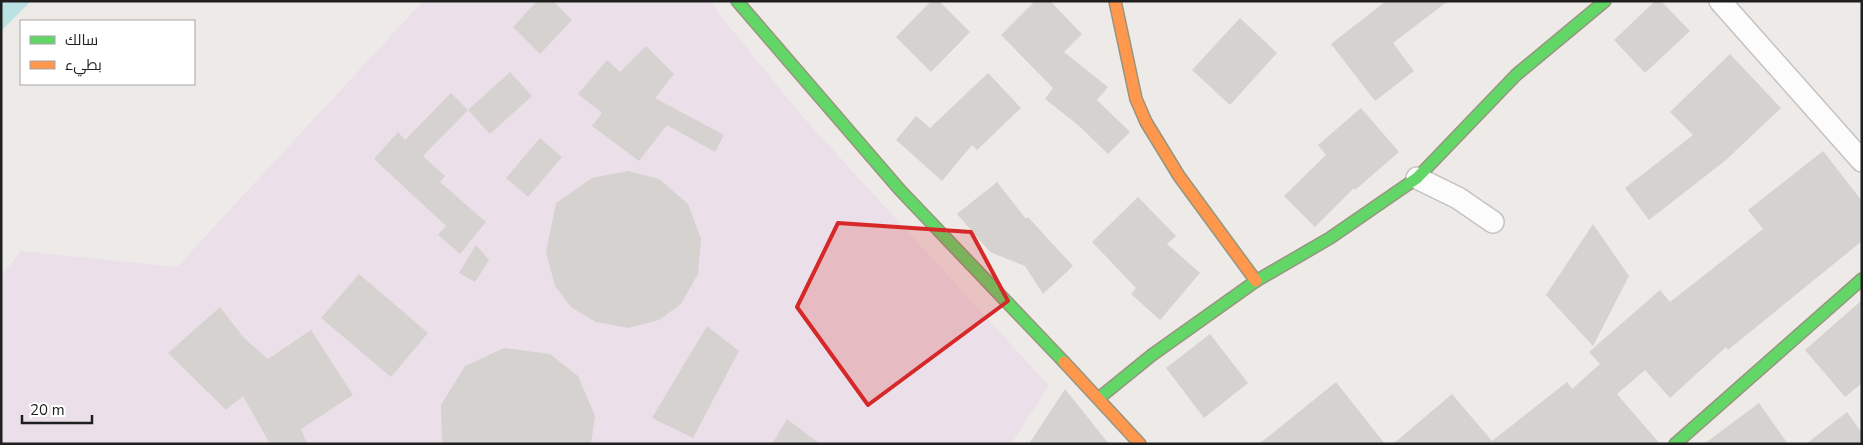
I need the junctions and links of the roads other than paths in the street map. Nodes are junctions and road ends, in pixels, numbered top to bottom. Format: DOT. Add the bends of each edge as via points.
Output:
graph roads {
  1 [pos="737,1"];
  2 [pos="1115,1"];
  3 [pos="1604,1"];
  4 [pos="1720,1"];
  5 [pos="1862,161"];
  6 [pos="1417,178"];
  7 [pos="1493,222"];
  8 [pos="1862,279"];
  9 [pos="1256,281"];
  10 [pos="1099,398"];
  11 [pos="1140,444"];
  12 [pos="1675,444"];
  1 -- 10 [label="street" via="900,190"];
  2 -- 9 [label="street" via="1136,99 1146,122 1179,176"];
  3 -- 6 [label="street" via="1510,81"];
  4 -- 5 [label="street"];
  6 -- 7 [label="street" via="1458,198"];
  6 -- 9 [label="street" via="1330,238"];
  8 -- 12 [label="street"];
  9 -- 10 [label="street" via="1152,355"];
  10 -- 11 [label="street"];
}
